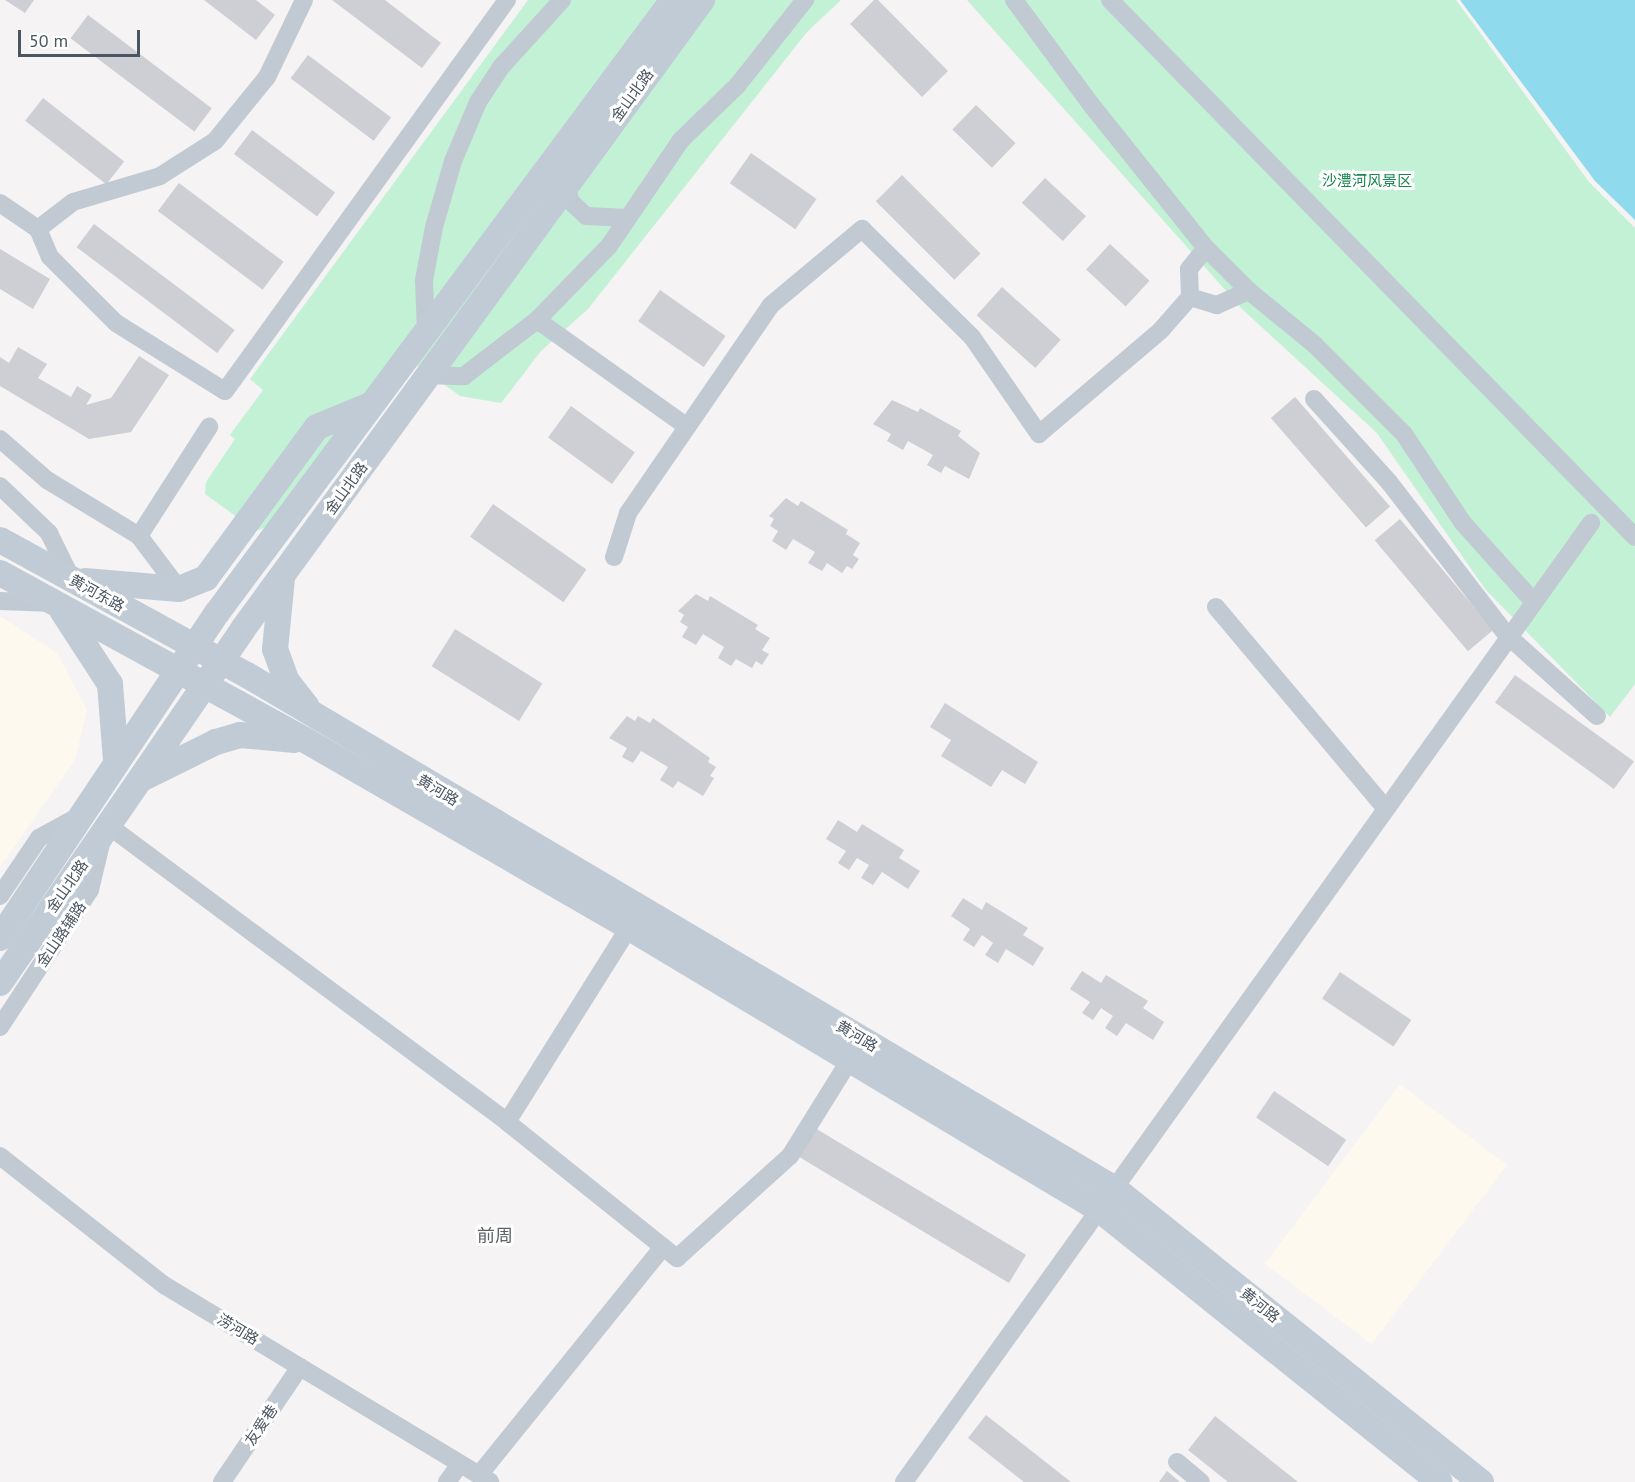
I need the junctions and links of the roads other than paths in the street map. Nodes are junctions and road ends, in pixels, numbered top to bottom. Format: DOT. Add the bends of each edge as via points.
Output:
graph roads {
  1 [pos="304,0"];
  2 [pos="507,0"];
  3 [pos="562,0"];
  4 [pos="673,0"];
  5 [pos="702,0"];
  6 [pos="805,0"];
  7 [pos="1014,0"];
  8 [pos="1110,0"];
  9 [pos="567,185"];
  10 [pos="0,204"];
  11 [pos="628,218"];
  12 [pos="38,229"];
  13 [pos="1206,248"];
  14 [pos="1249,291"];
  15 [pos="1190,297"];
  16 [pos="537,320"];
  17 [pos="426,332"];
  18 [pos="426,375"];
  19 [pos="1314,399"];
  20 [pos="370,405"];
  21 [pos="686,426"];
  22 [pos="209,427"];
  23 [pos="0,439"];
  24 [pos="0,486"];
  25 [pos="1591,523"];
  26 [pos="139,536"];
  27 [pos="1635,537"];
  28 [pos="0,540"];
  29 [pos="614,557"];
  30 [pos="0,573"];
  31 [pos="282,577"];
  32 [pos="72,580"];
  33 [pos="179,590"];
  34 [pos="1532,600"];
  35 [pos="0,601"];
  36 [pos="55,603"];
  37 [pos="1215,607"];
  38 [pos="1507,635"];
  39 [pos="194,647"];
  40 [pos="222,661"];
  41 [pos="178,669"];
  42 [pos="205,685"];
  43 [pos="1597,716"];
  44 [pos="316,718"];
  45 [pos="305,741"];
  46 [pos="116,761"];
  47 [pos="143,778"];
  48 [pos="1385,808"];
  49 [pos="80,815"];
  50 [pos="106,830"];
  51 [pos="0,896"];
  52 [pos="635,919"];
  53 [pos="0,938"];
  54 [pos="0,983"];
  55 [pos="0,1027"];
  56 [pos="850,1058"];
  57 [pos="507,1122"];
  58 [pos="0,1156"];
  59 [pos="1115,1189"];
  60 [pos="1100,1210"];
  61 [pos="663,1246"];
  62 [pos="300,1367"];
  63 [pos="1177,1462"];
  64 [pos="460,1464"];
  65 [pos="1425,1477"];
  66 [pos="484,1479"];
  67 [pos="910,1480"];
  68 [pos="222,1482"];
  69 [pos="447,1482"];
  70 [pos="1201,1482"];
  71 [pos="1481,1482"];
  1 -- 12 [label="street" via="267,77 215,141 160,176 73,202"];
  2 -- 12 [label="street" via="225,391 116,323 50,257"];
  3 -- 17 [label="street" via="501,67 478,102 453,161 424,280"];
  4 -- 17 [label="main road, 金山北路"];
  5 -- 9 [label="main road, 金山北路"];
  6 -- 11 [label="street" via="737,86 681,140"];
  7 -- 13 [label="street" via="1093,107"];
  8 -- 27 [label="street"];
  9 -- 11 [label="street" via="570,201 586,216"];
  9 -- 18 [label="main road, 金山北路"];
  10 -- 12 [label="street"];
  11 -- 16 [label="street" via="609,246"];
  13 -- 14 [label="street"];
  13 -- 15 [label="street" via="1189,269"];
  14 -- 15 [label="street" via="1217,305"];
  14 -- 34 [label="street" via="1315,345 1404,434 1463,523"];
  15 -- 21 [label="street" via="1161,330 1039,434 972,337 862,229 771,305"];
  16 -- 18 [label="street" via="464,376"];
  16 -- 21 [label="street"];
  17 -- 20 [label="main road, 金山北路"];
  18 -- 31 [label="main road, 金山北路"];
  19 -- 38 [label="street" via="1389,482"];
  20 -- 33 [label="main road" via="317,427 206,578"];
  20 -- 39 [label="main road, 金山北路"];
  21 -- 29 [label="street" via="628,513"];
  22 -- 26 [label="street"];
  23 -- 26 [label="street" via="47,480"];
  24 -- 32 [label="street" via="49,533"];
  25 -- 34 [label="street"];
  26 -- 33 [label="street"];
  28 -- 32 [label="main road, 黄河东路"];
  30 -- 36 [label="main road, 黄河东路"];
  31 -- 40 [label="main road, 金山北路"];
  31 -- 44 [label="main road" via="275,649 286,680"];
  32 -- 33 [label="main road"];
  32 -- 39 [label="main road, 黄河东路"];
  34 -- 38 [label="street"];
  35 -- 36 [label="street"];
  36 -- 41 [label="main road, 黄河东路"];
  36 -- 46 [label="main road" via="80,633 110,684"];
  37 -- 48 [label="street"];
  38 -- 43 [label="street"];
  38 -- 48 [label="street"];
  39 -- 40 [label="main road, 黄河路"];
  39 -- 41 [label="main road, 金山北路"];
  40 -- 42 [label="main road, 金山北路"];
  40 -- 44 [label="main road, 黄河路"];
  41 -- 42 [label="main road, 黄河路"];
  41 -- 46 [label="main road, 金山北路"];
  42 -- 45 [label="main road, 黄河路"];
  42 -- 47 [label="main road, 金山北路"];
  44 -- 52 [label="main road, 黄河路"];
  45 -- 47 [label="main road" via="240,735 216,742"];
  45 -- 52 [label="main road, 黄河路"];
  46 -- 49 [label="main road, 金山北路"];
  47 -- 50 [label="main road, 金山北路"];
  48 -- 59 [label="street"];
  49 -- 51 [label="street" via="39,838"];
  49 -- 53 [label="main road, 金山北路"];
  50 -- 54 [label="main road, 金山北路"];
  50 -- 55 [label="street, 金山路辅路" via="90,890"];
  50 -- 57 [label="street"];
  52 -- 56 [label="main road, 黄河路"];
  52 -- 57 [label="street"];
  52 -- 59 [label="main road, 黄河路"];
  56 -- 60 [label="main road, 黄河路"];
  56 -- 61 [label="street" via="790,1156 676,1258"];
  57 -- 61 [label="street"];
  58 -- 62 [label="street, 涝河路" via="164,1285"];
  59 -- 60 [label="street"];
  59 -- 71 [label="main road, 黄河路"];
  60 -- 65 [label="main road, 黄河路"];
  60 -- 67 [label="street"];
  61 -- 66 [label="street"];
  62 -- 64 [label="street, 涝河路"];
  62 -- 68 [label="street, 友爱巷"];
  63 -- 70 [label="street"];
  64 -- 66 [label="street, 涝河路"];
  64 -- 69 [label="street"];
}
